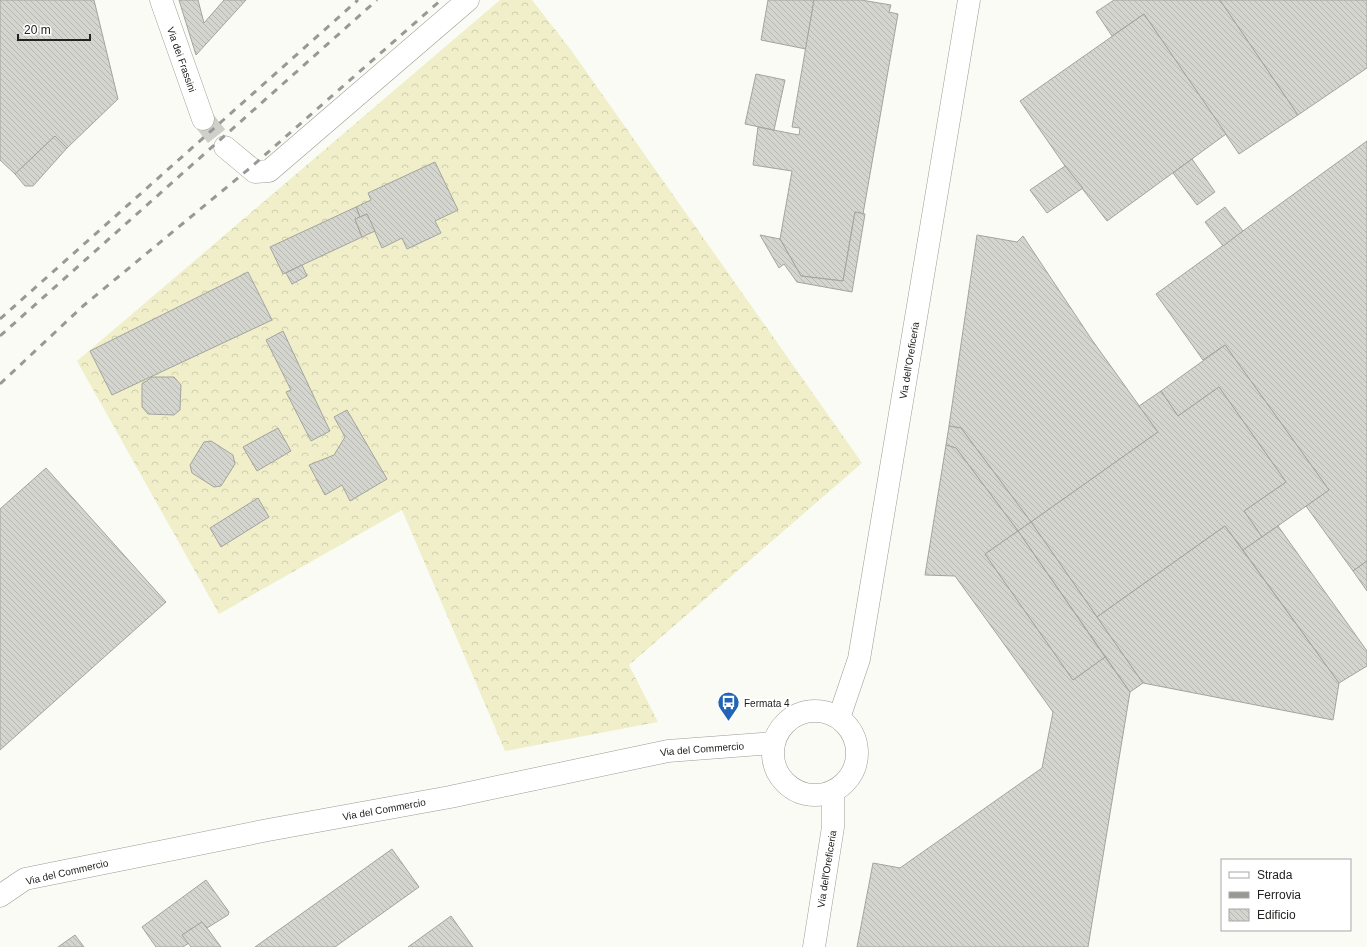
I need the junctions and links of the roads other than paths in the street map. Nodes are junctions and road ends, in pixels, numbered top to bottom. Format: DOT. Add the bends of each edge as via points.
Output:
graph roads {
  1 [pos="161,0"];
  2 [pos="468,0"];
  3 [pos="969,0"];
  4 [pos="203,119"];
  5 [pos="225,147"];
  6 [pos="839,718"];
  7 [pos="774,743"];
  8 [pos="833,791"];
  9 [pos="0,896"];
  10 [pos="814,947"];
  1 -- 4 [label="street, Via dei Frassini"];
  2 -- 5 [label="street" via="269,171 255,172"];
  3 -- 6 [label="street, Via dell'Oreficeria" via="859,659"];
  6 -- 7 [label="street" via="827,712 813,711 800,714 788,720"];
  6 -- 8 [label="street" via="856,742 857,756 853,770 845,782"];
  7 -- 8 [label="street" via="773,757 776,770 784,781 794,789 814,794"];
  7 -- 9 [label="street, Via del Commercio" via="668,751 450,797 268,830 25,879"];
  8 -- 10 [label="street, Via dell'Oreficeria" via="833,827"];
}
